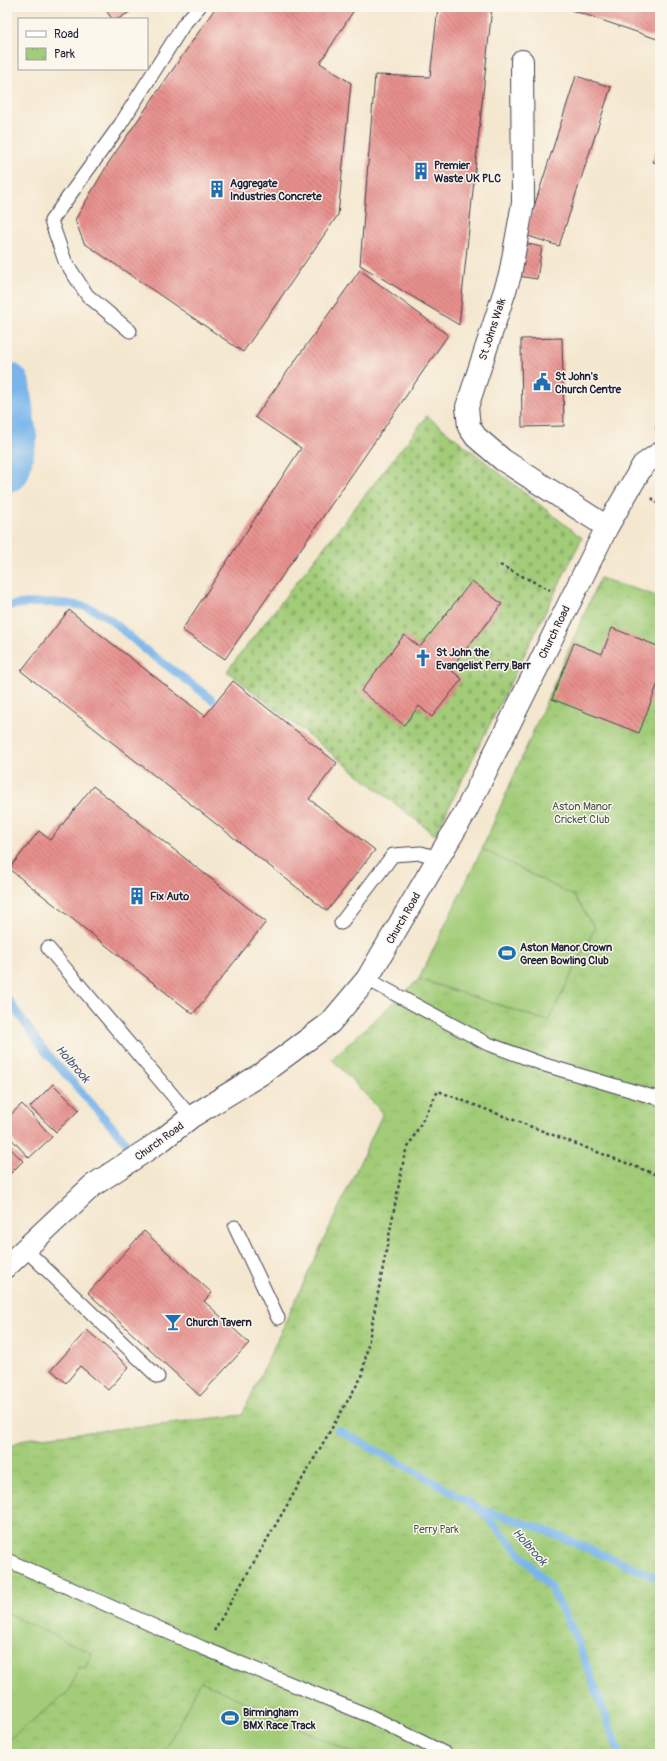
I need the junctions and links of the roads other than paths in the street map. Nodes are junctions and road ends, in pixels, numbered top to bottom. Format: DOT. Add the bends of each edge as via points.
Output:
graph roads {
  1 [pos="199,7"];
  2 [pos="522,61"];
  3 [pos="130,330"];
  4 [pos="660,453"];
  5 [pos="607,527"];
  6 [pos="438,858"];
  7 [pos="342,923"];
  8 [pos="48,948"];
  9 [pos="367,980"];
  10 [pos="660,1099"];
  11 [pos="191,1117"];
  12 [pos="234,1227"];
  13 [pos="25,1249"];
  14 [pos="7,1266"];
  15 [pos="278,1318"];
  16 [pos="158,1376"];
  17 [pos="7,1560"];
  18 [pos="446,1754"];
  1 -- 3 [label="lane" via="184,24 120,125 51,221 65,261 87,295"];
  2 -- 5 [label="street, St Johns Walk" via="523,203 510,275 466,407 469,427 476,437 503,460"];
  4 -- 5 [label="street, Church Road" via="643,465"];
  5 -- 6 [label="street, Church Road" via="466,811"];
  6 -- 7 [label="lane" via="421,853 393,855"];
  6 -- 9 [label="street, Church Road"];
  8 -- 11 [label="lane"];
  9 -- 10 [label="lane" via="486,1043 545,1066"];
  9 -- 11 [label="street, Church Road" via="330,1023 260,1074"];
  11 -- 13 [label="street, Church Road" via="92,1186"];
  12 -- 15 [label="lane"];
  13 -- 14 [label="street, Church Road"];
  13 -- 16 [label="lane"];
  17 -- 18 [label="lane" via="203,1648 370,1716"];
}
